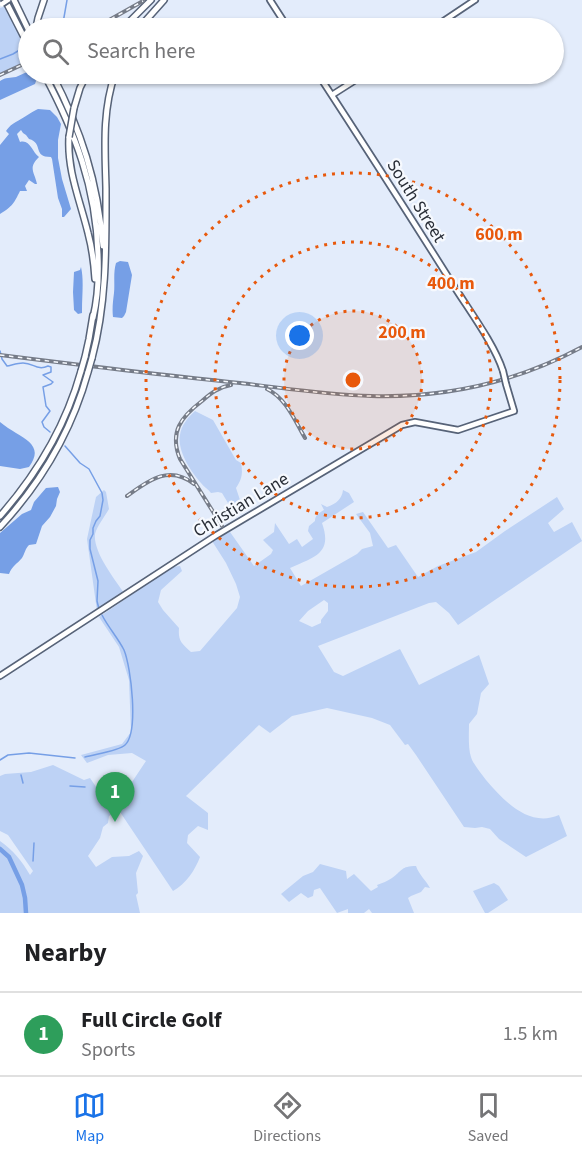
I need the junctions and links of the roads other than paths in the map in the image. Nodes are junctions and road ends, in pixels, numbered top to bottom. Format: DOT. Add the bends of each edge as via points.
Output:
graph roads {
  1 [pos="14,0"];
  2 [pos="44,0"];
  3 [pos="151,0"];
  4 [pos="164,0"];
  5 [pos="270,0"];
  6 [pos="475,0"];
  7 [pos="4,2"];
  8 [pos="23,18"];
  9 [pos="38,18"];
  10 [pos="133,18"];
  11 [pos="148,18"];
  12 [pos="282,18"];
  13 [pos="448,18"];
  14 [pos="18,27"];
  15 [pos="49,84"];
  16 [pos="57,84"];
  17 [pos="82,84"];
  18 [pos="112,84"];
  19 [pos="325,84"];
  20 [pos="349,84"];
  21 [pos="332,95"];
  22 [pos="104,283"];
  23 [pos="93,318"];
  24 [pos="514,411"];
  25 [pos="0,516"];
  26 [pos="0,526"];
  27 [pos="0,676"];
  1 -- 8 [label="highway"];
  2 -- 9 [label="highway"];
  3 -- 10 [label="highway"];
  4 -- 11 [label="highway"];
  5 -- 12 [label="main road"];
  6 -- 13 [label="main road"];
  7 -- 14 [label="highway"];
  15 -- 23 [label="highway" via="75,140 92,197 98,261"];
  16 -- 22 [label="highway" via="77,126 93,178 102,231"];
  17 -- 23 [label="highway, bridge" via="69,137 69,160 94,262"];
  18 -- 22 [label="highway" via="105,127"];
  19 -- 21 [label="main road, South Street"];
  20 -- 21 [label="main road"];
  21 -- 24 [label="main road, South Street, bridge" via="498,357"];
  22 -- 26 [label="highway, bridge" via="92,358 75,411 30,490"];
  23 -- 25 [label="highway, bridge" via="85,357 65,416 27,483"];
  24 -- 27 [label="main road, Christian Lane" via="462,430 415,422 402,424 215,536"];
}
